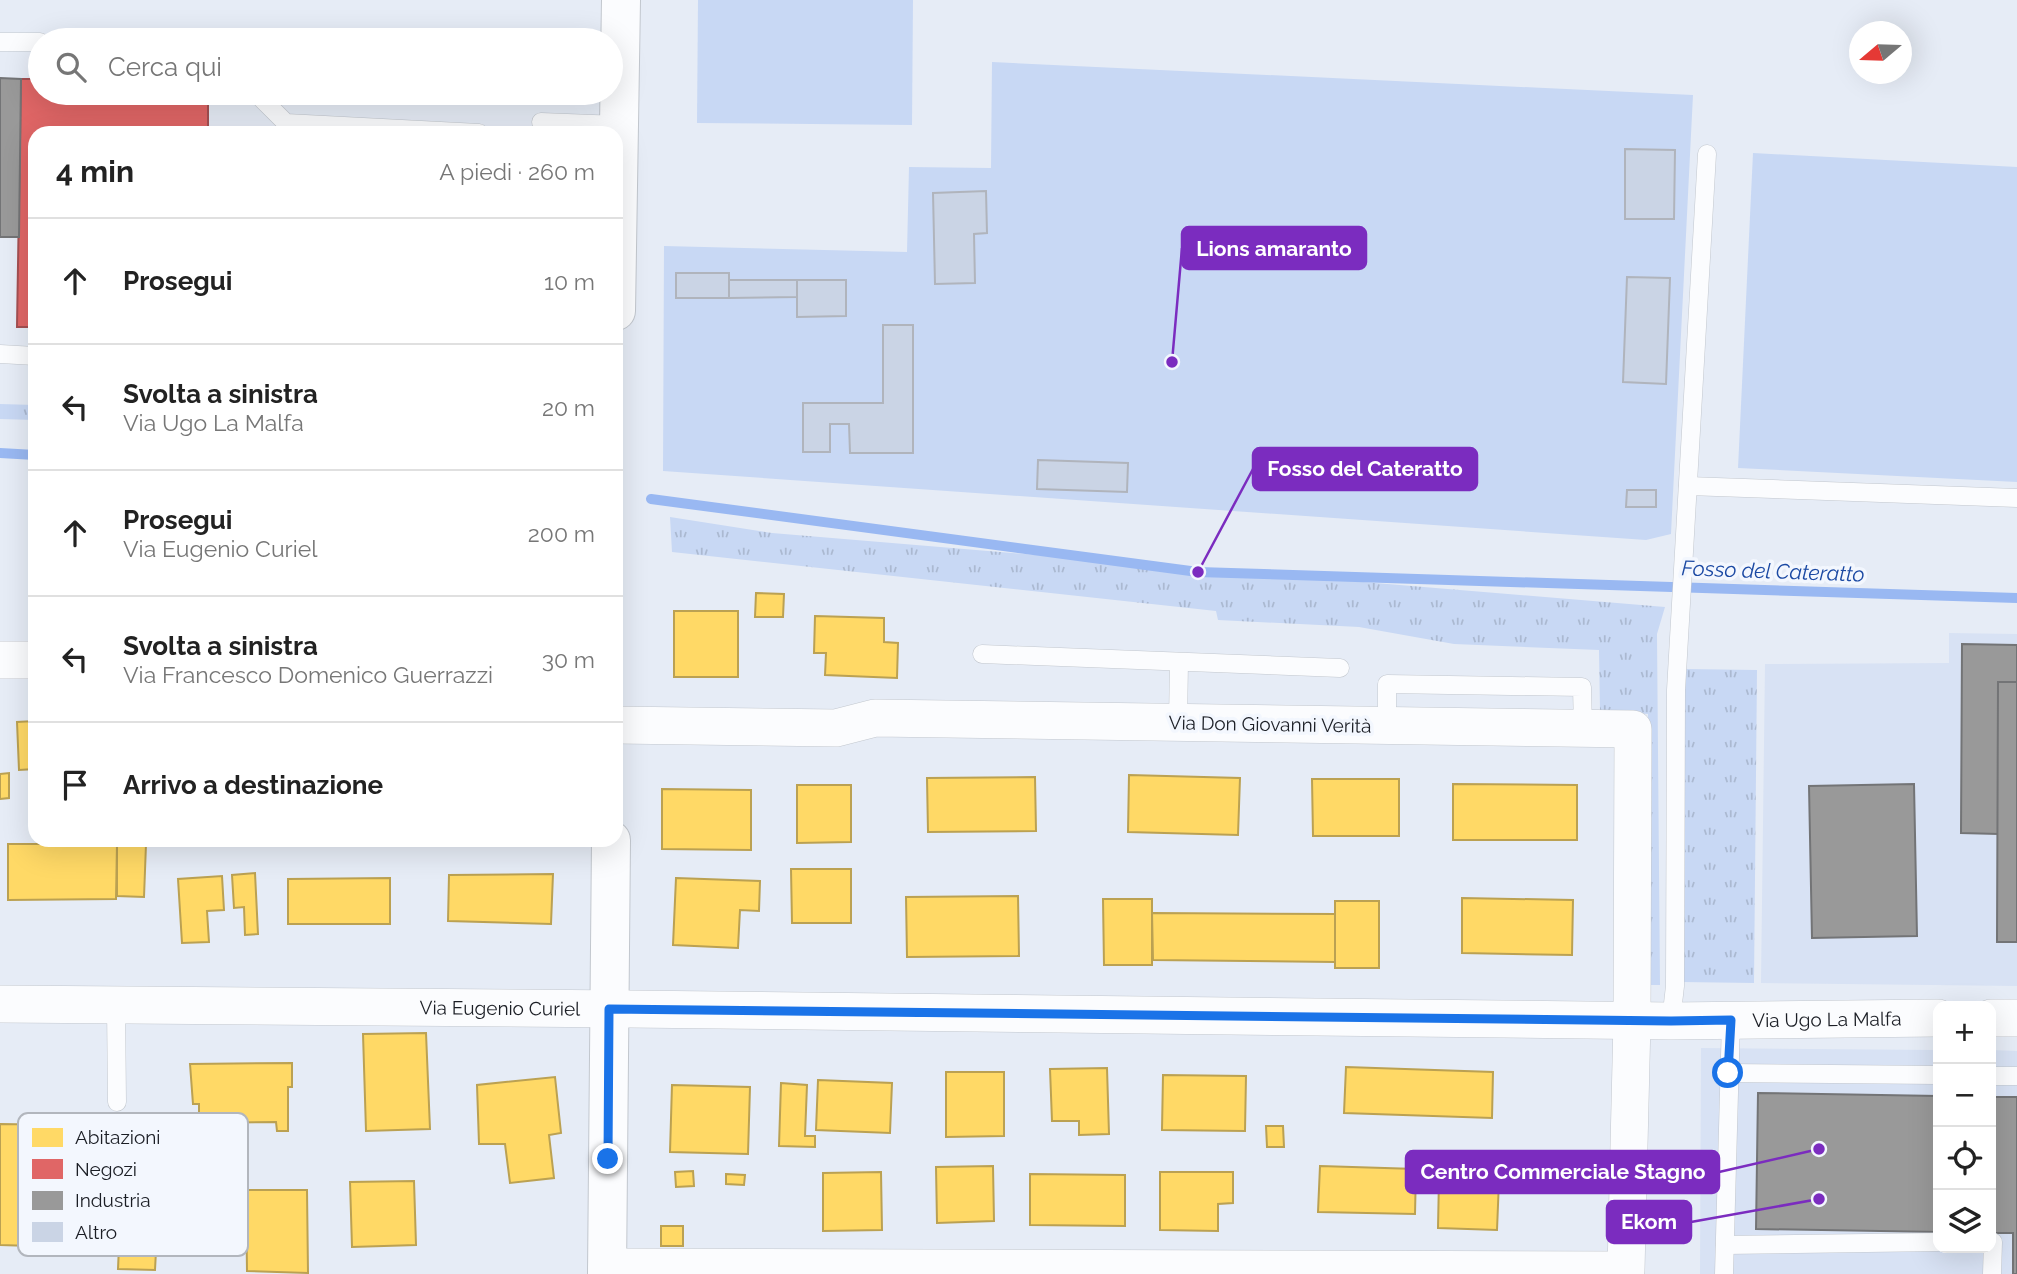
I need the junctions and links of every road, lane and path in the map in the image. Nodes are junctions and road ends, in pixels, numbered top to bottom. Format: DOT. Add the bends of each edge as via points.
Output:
graph roads {
  1 [pos="621,0"];
  2 [pos="619,28"];
  3 [pos="0,42"];
  4 [pos="28,42"];
  5 [pos="268,105"];
  6 [pos="617,105"];
  7 [pos="541,122"];
  8 [pos="619,125"];
  9 [pos="289,126"];
  10 [pos="1707,155"];
  11 [pos="0,354"];
  12 [pos="28,356"];
  13 [pos="1688,486"];
  14 [pos="2017,498"];
  15 [pos="982,653"];
  16 [pos="0,660"];
  17 [pos="28,660"];
  18 [pos="1180,662"];
  19 [pos="1340,668"];
  20 [pos="1178,723"];
  21 [pos="623,725"];
  22 [pos="611,847"];
  23 [pos="0,1004"];
  24 [pos="116,1005"];
  25 [pos="609,1009"];
  26 [pos="1933,1018"];
  27 [pos="1996,1018"];
  28 [pos="2017,1018"];
  29 [pos="1731,1020"];
  30 [pos="1632,1021"];
  31 [pos="1671,1021"];
  32 [pos="1728,1073"];
  33 [pos="1933,1075"];
  34 [pos="1996,1076"];
  35 [pos="2017,1076"];
  36 [pos="117,1102"];
  37 [pos="1933,1242"];
  38 [pos="1725,1245"];
  39 [pos="1993,1253"];
  40 [pos="607,1270"];
  41 [pos="1626,1272"];
  42 [pos="1724,1274"];
  43 [pos="1992,1274"];
  1 -- 2 [label="street"];
  3 -- 4 [label="lane"];
  5 -- 9 [label="lane"];
  6 -- 8 [label="street"];
  7 -- 8 [label="lane"];
  10 -- 13 [label="lane"];
  11 -- 12 [label="lane"];
  13 -- 14 [label="lane"];
  13 -- 31 [label="lane" via="1676,690"];
  15 -- 18 [label="lane"];
  16 -- 17 [label="street"];
  18 -- 19 [label="lane"];
  18 -- 20 [label="lane"];
  20 -- 21 [label="street, Via Don Giovanni Verità" via="875,718 836,728"];
  20 -- 30 [label="street, Via Don Giovanni Verità" via="1633,729"];
  22 -- 25 [label="street"];
  23 -- 24 [label="street, Via Eugenio Curiel"];
  24 -- 25 [label="street, Via Eugenio Curiel"];
  24 -- 36 [label="lane"];
  25 -- 30 [label="street, Via Eugenio Curiel"];
  25 -- 40 [label="street"];
  26 -- 29 [label="street, Via Ugo La Malfa"];
  27 -- 28 [label="street"];
  29 -- 31 [label="street, Via Ugo La Malfa"];
  29 -- 32 [label="lane"];
  30 -- 31 [label="street, Via Ugo La Malfa"];
  30 -- 41 [label="street"];
  32 -- 33 [label="lane"];
  32 -- 38 [label="lane"];
  34 -- 35 [label="lane"];
  37 -- 38 [label="lane"];
  38 -- 42 [label="lane"];
  39 -- 43 [label="lane"];
  40 -- 41 [label="street"];
}
